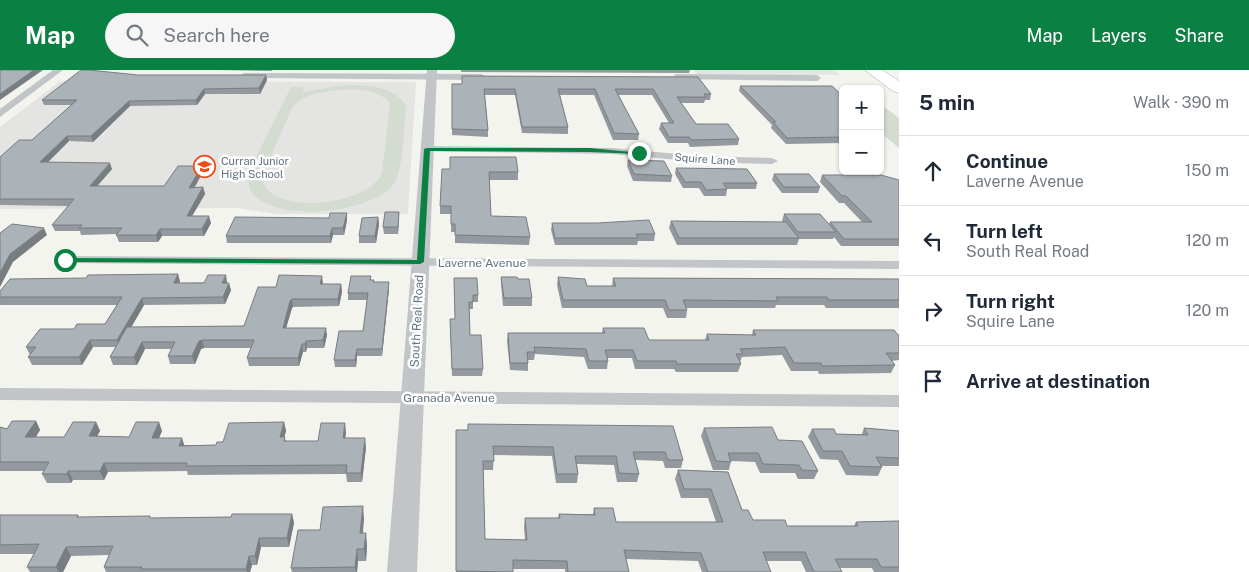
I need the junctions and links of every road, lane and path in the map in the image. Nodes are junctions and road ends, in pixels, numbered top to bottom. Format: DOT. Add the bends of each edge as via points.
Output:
graph roads {
  1 [pos="59,70"];
  2 [pos="872,70"];
  3 [pos="432,73"];
  4 [pos="236,76"];
  5 [pos="491,77"];
  6 [pos="669,77"];
  7 [pos="817,78"];
  8 [pos="899,88"];
  9 [pos="2,111"];
  10 [pos="427,149"];
  11 [pos="772,161"];
  12 [pos="65,260"];
  13 [pos="420,262"];
  14 [pos="899,265"];
  15 [pos="0,394"];
  16 [pos="413,398"];
  17 [pos="899,401"];
  18 [pos="402,572"];
  1 -- 9 [label="street"];
  2 -- 8 [label="highway"];
  3 -- 4 [label="street"];
  3 -- 5 [label="street"];
  3 -- 10 [label="street, South Real Road"];
  6 -- 7 [label="street"];
  10 -- 11 [label="street, Squire Lane" via="612,151"];
  10 -- 13 [label="street, South Real Road"];
  12 -- 13 [label="street, Laverne Avenue"];
  13 -- 14 [label="street, Laverne Avenue"];
  13 -- 16 [label="street, South Real Road"];
  15 -- 16 [label="street, Granada Avenue"];
  16 -- 17 [label="street, Granada Avenue"];
  16 -- 18 [label="street, South Real Road"];
}
